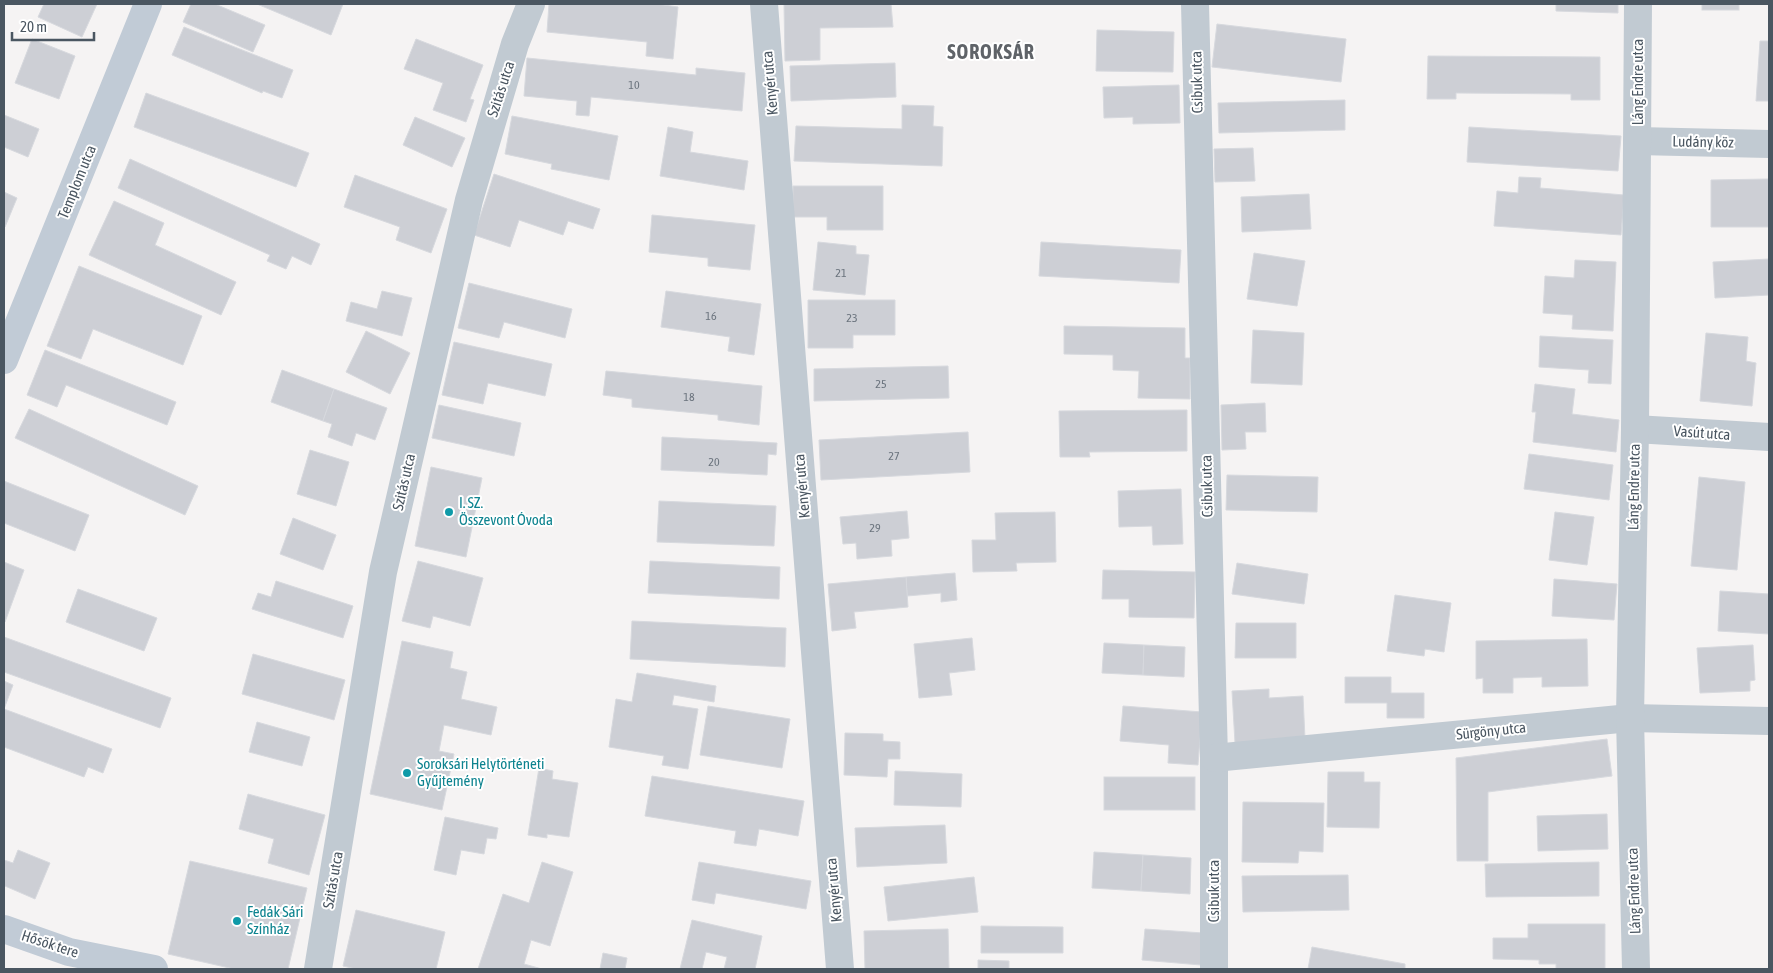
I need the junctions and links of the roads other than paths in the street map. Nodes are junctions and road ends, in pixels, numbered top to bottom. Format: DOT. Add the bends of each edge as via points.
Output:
graph roads {
  1 [pos="148,4"];
  2 [pos="532,4"];
  3 [pos="764,4"];
  4 [pos="1195,4"];
  5 [pos="1638,4"];
  6 [pos="1638,141"];
  7 [pos="1769,144"];
  8 [pos="4,360"];
  9 [pos="1635,429"];
  10 [pos="1769,437"];
  11 [pos="1630,718"];
  12 [pos="1769,722"];
  13 [pos="1214,758"];
  14 [pos="4,929"];
  15 [pos="67,961"];
  16 [pos="154,969"];
  17 [pos="318,969"];
  18 [pos="840,969"];
  19 [pos="1214,969"];
  20 [pos="1636,969"];
  1 -- 8 [label="street, Templom utca"];
  2 -- 17 [label="street, Szitás utca" via="509,62 469,200 385,562"];
  3 -- 18 [label="street, Kenyér utca"];
  4 -- 13 [label="street, Csibuk utca"];
  5 -- 6 [label="street, Láng Endre utca"];
  6 -- 7 [label="street, Ludány köz"];
  6 -- 9 [label="street, Láng Endre utca"];
  9 -- 10 [label="street, Vasút utca"];
  9 -- 11 [label="street, Láng Endre utca"];
  11 -- 12 [label="street, Sürgöny utca"];
  11 -- 13 [label="street, Sürgöny utca"];
  11 -- 20 [label="street, Láng Endre utca"];
  13 -- 19 [label="street, Csibuk utca"];
  14 -- 15 [label="street, Hősök tere"];
  15 -- 16 [label="street, Hősök tere"];
}
